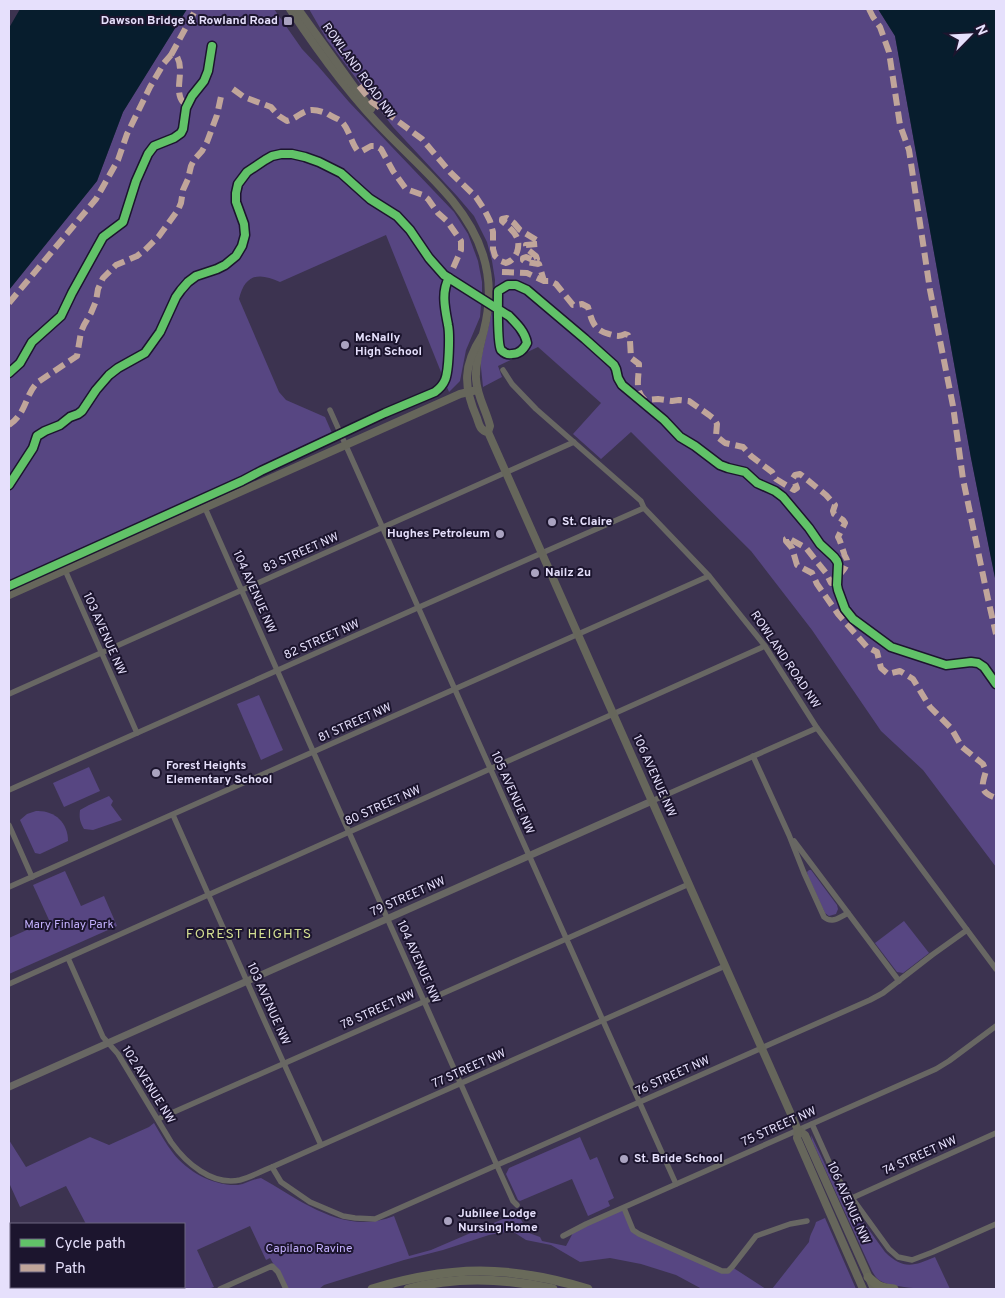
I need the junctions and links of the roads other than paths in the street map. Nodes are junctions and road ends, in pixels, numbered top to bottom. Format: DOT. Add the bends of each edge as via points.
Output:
graph roads {
  1 [pos="290,9"];
  2 [pos="298,9"];
  3 [pos="401,146"];
  4 [pos="482,336"];
  5 [pos="503,370"];
  6 [pos="477,390"];
  7 [pos="467,392"];
  8 [pos="330,410"];
  9 [pos="488,432"];
  10 [pos="574,442"];
  11 [pos="346,445"];
  12 [pos="506,473"];
  13 [pos="205,508"];
  14 [pos="644,508"];
  15 [pos="383,528"];
  16 [pos="542,553"];
  17 [pos="65,570"];
  18 [pos="709,576"];
  19 [pos="242,590"];
  20 [pos="9,595"];
  21 [pos="418,608"];
  22 [pos="578,634"];
  23 [pos="765,646"];
  24 [pos="102,653"];
  25 [pos="278,671"];
  26 [pos="455,690"];
  27 [pos="9,694"];
  28 [pos="614,714"];
  29 [pos="818,728"];
  30 [pos="137,733"];
  31 [pos="314,752"];
  32 [pos="753,756"];
  33 [pos="490,770"];
  34 [pos="9,790"];
  35 [pos="652,801"];
  36 [pos="173,815"];
  37 [pos="9,825"];
  38 [pos="350,832"];
  39 [pos="790,835"];
  40 [pos="529,856"];
  41 [pos="32,877"];
  42 [pos="689,884"];
  43 [pos="9,888"];
  44 [pos="208,895"];
  45 [pos="848,913"];
  46 [pos="387,918"];
  47 [pos="967,930"];
  48 [pos="566,939"];
  49 [pos="68,958"];
  50 [pos="725,966"];
  51 [pos="996,969"];
  52 [pos="246,981"];
  53 [pos="899,981"];
  54 [pos="9,984"];
  55 [pos="424,1001"];
  56 [pos="602,1020"];
  57 [pos="996,1026"];
  58 [pos="108,1042"];
  59 [pos="762,1048"];
  60 [pos="283,1063"];
  61 [pos="461,1083"];
  62 [pos="9,1086"];
  63 [pos="639,1102"];
  64 [pos="158,1119"];
  65 [pos="812,1124"];
  66 [pos="798,1130"];
  67 [pos="996,1133"];
  68 [pos="321,1145"];
  69 [pos="497,1165"];
  70 [pos="272,1167"];
  71 [pos="218,1179"];
  72 [pos="676,1184"];
  73 [pos="852,1198"];
  74 [pos="516,1205"];
  75 [pos="624,1208"];
  76 [pos="807,1221"];
  77 [pos="996,1224"];
  78 [pos="563,1236"];
  79 [pos="9,1274"];
  80 [pos="868,1277"];
  81 [pos="10,1282"];
  82 [pos="220,1289"];
  83 [pos="286,1289"];
  84 [pos="372,1289"];
  85 [pos="408,1289"];
  86 [pos="553,1289"];
  87 [pos="588,1289"];
  88 [pos="863,1289"];
  89 [pos="874,1289"];
  90 [pos="894,1289"];
  1 -- 3 [label="main road, ROWLAND ROAD NW" via="338,77"];
  2 -- 3 [label="main road, ROWLAND ROAD NW"];
  3 -- 4 [label="main road, ROWLAND ROAD NW" via="473,229 486,268 489,294"];
  4 -- 6 [label="main road, ROWLAND ROAD NW" via="477,358"];
  4 -- 7 [label="main road, ROWLAND ROAD NW" via="470,361"];
  5 -- 10 [label="street, ROWLAND ROAD NW" via="536,409"];
  6 -- 7 [label="main road"];
  6 -- 9 [label="main road, 106 AVENUE NW" via="490,426"];
  7 -- 9 [label="main road, 106 AVENUE NW" via="481,429"];
  7 -- 11 [label="main road"];
  8 -- 11 [label="street, 105 AVENUE NW"];
  9 -- 12 [label="main road, 106 AVENUE NW"];
  10 -- 12 [label="street, 83 STREET NW"];
  10 -- 14 [label="street, ROWLAND ROAD NW" via="641,501"];
  11 -- 13 [label="main road"];
  11 -- 15 [label="street, 105 AVENUE NW"];
  12 -- 15 [label="street, 83 STREET NW"];
  12 -- 16 [label="main road, 106 AVENUE NW"];
  13 -- 17 [label="main road"];
  13 -- 19 [label="street, 104 AVENUE NW"];
  14 -- 16 [label="street, 82 STREET NW"];
  14 -- 18 [label="street, ROWLAND ROAD NW"];
  15 -- 19 [label="street, 83 STREET NW"];
  15 -- 21 [label="street, 105 AVENUE NW"];
  16 -- 21 [label="street, 82 STREET NW"];
  16 -- 22 [label="main road, 106 AVENUE NW"];
  17 -- 20 [label="main road"];
  17 -- 24 [label="street, 103 AVENUE NW"];
  18 -- 22 [label="street, 81 STREET NW"];
  18 -- 23 [label="street, ROWLAND ROAD NW"];
  19 -- 24 [label="street, 83 STREET NW"];
  19 -- 25 [label="street, 104 AVENUE NW"];
  21 -- 25 [label="street, 82 STREET NW"];
  21 -- 26 [label="street, 105 AVENUE NW"];
  22 -- 26 [label="street, 81 STREET NW"];
  22 -- 28 [label="main road, 106 AVENUE NW"];
  23 -- 28 [label="street, 80 STREET NW"];
  23 -- 29 [label="street, ROWLAND ROAD NW"];
  24 -- 27 [label="street, 83 STREET NW"];
  24 -- 30 [label="street, 103 AVENUE NW"];
  25 -- 30 [label="street, 82 STREET NW"];
  25 -- 31 [label="street, 104 AVENUE NW"];
  26 -- 31 [label="street, 81 STREET NW"];
  26 -- 33 [label="street, 105 AVENUE NW"];
  28 -- 33 [label="street, 80 STREET NW"];
  28 -- 35 [label="main road, 106 AVENUE NW"];
  29 -- 32 [label="street, 79 STREET NW"];
  29 -- 47 [label="street, ROWLAND ROAD NW"];
  30 -- 34 [label="street, 82 STREET NW"];
  31 -- 36 [label="street, 81 STREET NW"];
  31 -- 38 [label="street, 104 AVENUE NW"];
  32 -- 35 [label="street, 79 STREET NW"];
  32 -- 39 [label="street"];
  33 -- 38 [label="street, 80 STREET NW"];
  33 -- 40 [label="street, 105 AVENUE NW"];
  35 -- 40 [label="street, 79 STREET NW"];
  35 -- 42 [label="main road, 106 AVENUE NW"];
  36 -- 41 [label="street, 81 STREET NW"];
  36 -- 44 [label="street, 103 AVENUE NW"];
  37 -- 41 [label="street"];
  38 -- 44 [label="street, 80 STREET NW"];
  38 -- 46 [label="street, 104 AVENUE NW"];
  39 -- 45 [label="street"];
  39 -- 45 [label="street" via="824,917 833,920"];
  40 -- 46 [label="street, 79 STREET NW"];
  40 -- 48 [label="street, 105 AVENUE NW"];
  41 -- 43 [label="street, 81 STREET NW"];
  42 -- 48 [label="street, 78 STREET NW"];
  42 -- 50 [label="main road, 106 AVENUE NW"];
  44 -- 49 [label="street, 80 STREET NW"];
  44 -- 52 [label="street, 103 AVENUE NW"];
  45 -- 53 [label="street"];
  46 -- 52 [label="street, 79 STREET NW"];
  46 -- 55 [label="street, 104 AVENUE NW"];
  47 -- 51 [label="street, ROWLAND ROAD NW"];
  47 -- 53 [label="street, 76 STREET NW"];
  48 -- 55 [label="street, 78 STREET NW"];
  48 -- 56 [label="street, 105 AVENUE NW"];
  49 -- 54 [label="street, 80 STREET NW"];
  49 -- 58 [label="street, 102 AVENUE NW"];
  50 -- 56 [label="street, 77 STREET NW"];
  50 -- 59 [label="main road, 106 AVENUE NW"];
  52 -- 58 [label="street, 79 STREET NW"];
  52 -- 60 [label="street, 103 AVENUE NW"];
  53 -- 59 [label="street, 76 STREET NW" via="870,1000"];
  55 -- 60 [label="street, 78 STREET NW"];
  55 -- 61 [label="street, 104 AVENUE NW"];
  56 -- 61 [label="street, 77 STREET NW"];
  56 -- 63 [label="street, 105 AVENUE NW"];
  57 -- 65 [label="street, 75 STREET NW" via="936,1069"];
  58 -- 62 [label="street, 79 STREET NW"];
  58 -- 64 [label="street, 102 AVENUE NW"];
  59 -- 63 [label="street, 76 STREET NW"];
  59 -- 66 [label="main road, 106 AVENUE NW"];
  60 -- 64 [label="street, 78 STREET NW"];
  60 -- 68 [label="street, 103 AVENUE NW"];
  61 -- 68 [label="street, 77 STREET NW"];
  61 -- 69 [label="street, 104 AVENUE NW"];
  63 -- 69 [label="street, 76 STREET NW"];
  63 -- 72 [label="street, 105 AVENUE NW"];
  64 -- 71 [label="street, 102 AVENUE NW" via="182,1156"];
  65 -- 66 [label="street, 75 STREET NW"];
  65 -- 73 [label="street, 106 AVENUE NW" via="834,1173"];
  66 -- 72 [label="street, 75 STREET NW"];
  66 -- 80 [label="main road, 106 AVENUE NW" via="805,1135"];
  66 -- 88 [label="main road, 106 AVENUE NW" via="797,1138"];
  67 -- 73 [label="street, 74 STREET NW"];
  68 -- 70 [label="street, 77 STREET NW"];
  69 -- 70 [label="street, 76 STREET NW" via="375,1219 343,1216 310,1202 280,1182"];
  69 -- 74 [label="street, 104 AVENUE NW"];
  70 -- 71 [label="street, 77 STREET NW" via="240,1180"];
  72 -- 75 [label="street, 75 STREET NW"];
  73 -- 77 [label="street, 106 AVENUE NW" via="889,1249 905,1259 912,1260"];
  75 -- 76 [label="street" via="633,1230 639,1234 722,1271 728,1271 756,1236"];
  75 -- 78 [label="street, 75 STREET NW"];
  79 -- 81 [label="street"];
  80 -- 89 [label="main road, 106 AVENUE NW"];
  80 -- 90 [label="main road" via="884,1289"];
  82 -- 83 [label="street" via="272,1266"];
  84 -- 87 [label="main road" via="425,1276 476,1270 524,1274"];
  85 -- 86 [label="main road" via="482,1280"];
}
